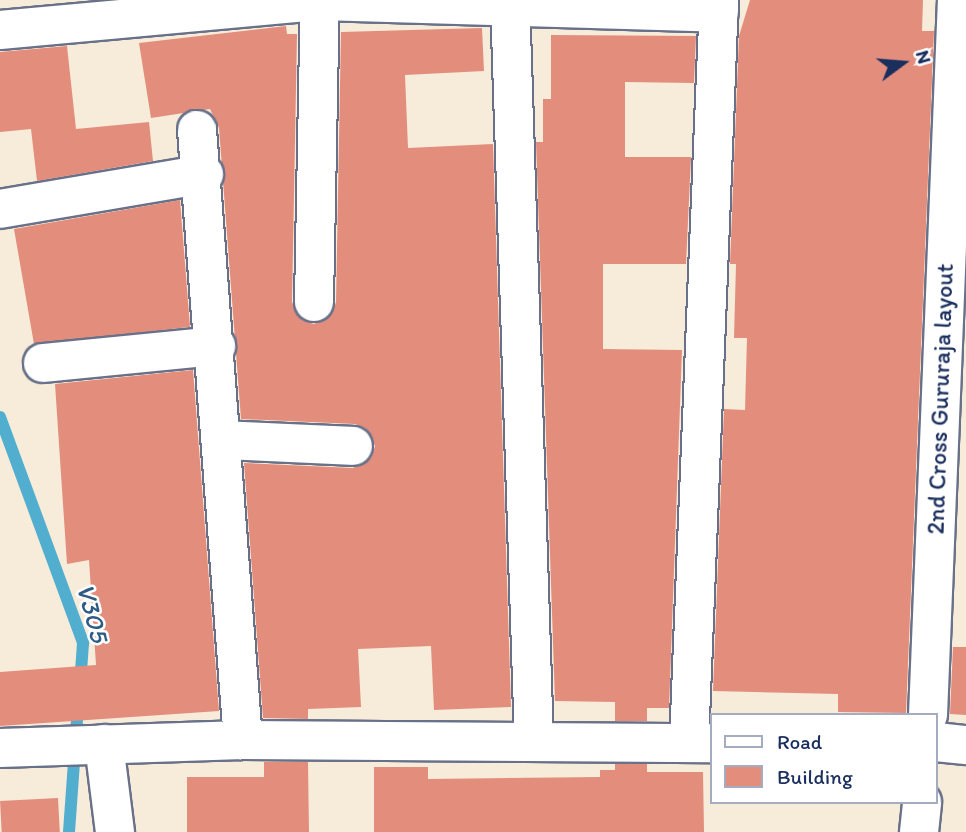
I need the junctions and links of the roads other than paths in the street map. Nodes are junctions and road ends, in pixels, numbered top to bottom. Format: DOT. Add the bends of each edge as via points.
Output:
graph roads {
  1 [pos="320,0"];
  2 [pos="957,0"];
  3 [pos="510,3"];
  4 [pos="719,6"];
  5 [pos="111,9"];
  6 [pos="0,30"];
  7 [pos="960,39"];
  8 [pos="197,130"];
  9 [pos="204,174"];
  10 [pos="0,209"];
  11 [pos="956,254"];
  12 [pos="314,302"];
  13 [pos="216,345"];
  14 [pos="43,363"];
  15 [pos="222,440"];
  16 [pos="353,446"];
  17 [pos="952,447"];
  18 [pos="928,713"];
  19 [pos="243,740"];
  20 [pos="534,742"];
  21 [pos="938,742"];
  22 [pos="701,743"];
  23 [pos="100,745"];
  24 [pos="966,745"];
  25 [pos="0,748"];
  26 [pos="922,804"];
  27 [pos="116,832"];
  28 [pos="919,832"];
  1 -- 3 [label="street"];
  1 -- 5 [label="street"];
  1 -- 12 [label="street"];
  2 -- 7 [label="street, 2nd Cross Gururaja layout"];
  3 -- 4 [label="street"];
  3 -- 20 [label="street"];
  4 -- 22 [label="street"];
  5 -- 6 [label="street"];
  7 -- 11 [label="street, 2nd Cross Gururaja layout"];
  8 -- 9 [label="street"];
  9 -- 10 [label="street"];
  9 -- 13 [label="street"];
  11 -- 17 [label="street, 2nd Cross Gururaja layout"];
  13 -- 14 [label="street"];
  13 -- 15 [label="street"];
  15 -- 16 [label="street"];
  15 -- 19 [label="street"];
  17 -- 18 [label="street, 2nd Cross Gururaja layout"];
  19 -- 20 [label="street"];
  19 -- 23 [label="street"];
  20 -- 22 [label="street"];
  21 -- 24 [label="street"];
  23 -- 25 [label="street"];
  23 -- 27 [label="street"];
  26 -- 28 [label="street"];
}
